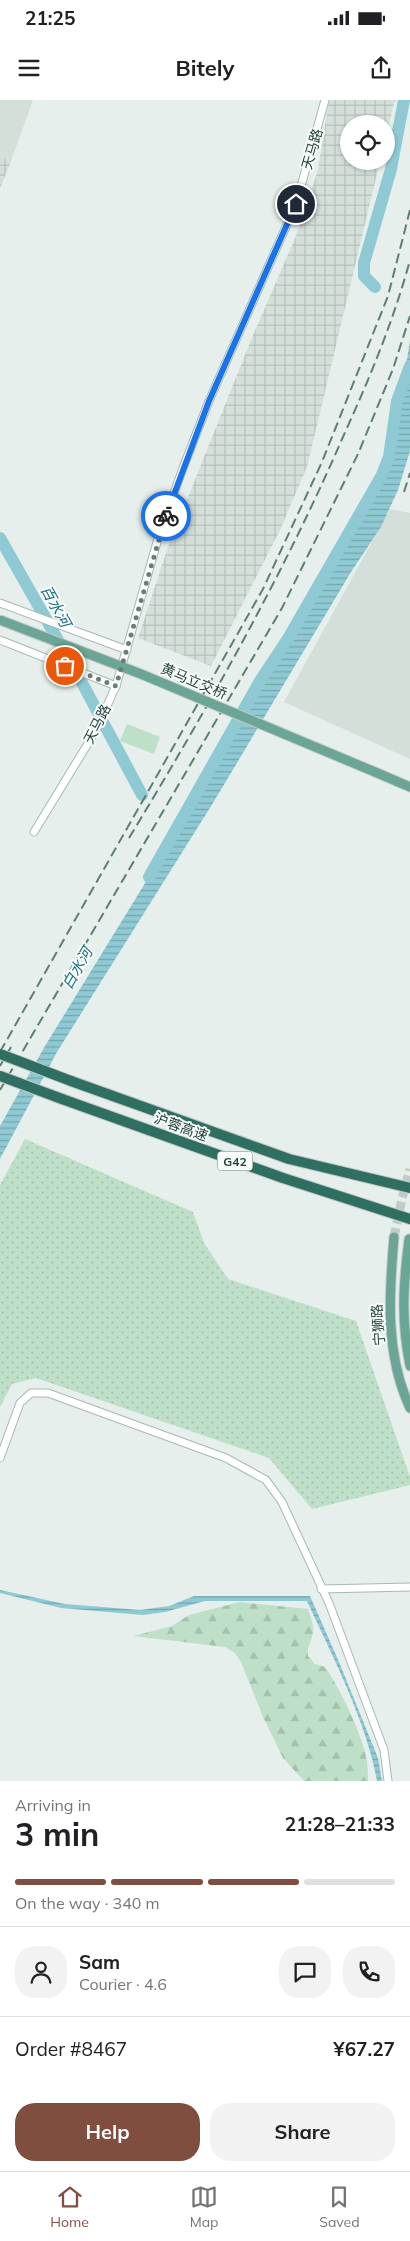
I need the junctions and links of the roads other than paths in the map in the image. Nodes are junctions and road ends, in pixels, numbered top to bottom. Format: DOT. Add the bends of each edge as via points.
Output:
graph roads {
  1 [pos="325,100"];
  2 [pos="0,603"];
  3 [pos="0,620"];
  4 [pos="0,640"];
  5 [pos="127,650"];
  6 [pos="116,686"];
  7 [pos="410,787"];
  8 [pos="34,832"];
  9 [pos="0,1054"];
  10 [pos="0,1076"];
  11 [pos="410,1188"];
  12 [pos="410,1219"];
  13 [pos="394,1238"];
  14 [pos="409,1239"];
  15 [pos="410,1366"];
  16 [pos="410,1408"];
  17 [pos="0,1458"];
  18 [pos="410,1587"];
  19 [pos="321,1588"];
  20 [pos="388,1781"];
  1 -- 5 [label="street, 天马路" via="296,204 183,468 151,563"];
  2 -- 5 [label="street"];
  3 -- 7 [label="main road, 黄马立交桥, bridge" via="150,678"];
  4 -- 6 [label="street"];
  5 -- 6 [label="street, 天马路"];
  6 -- 8 [label="street, 天马路" via="95,732"];
  9 -- 11 [label="highway, 沪蓉高速 / G42, bridge" via="289,1159"];
  10 -- 12 [label="highway, 沪蓉高速 / G42, bridge" via="283,1178"];
  13 -- 16 [label="main road, 宁狮路" via="389,1291 390,1326 396,1367"];
  14 -- 15 [label="main road, 宁狮路" via="403,1283 403,1323"];
  17 -- 19 [label="street" via="20,1403 31,1393 48,1393 226,1458 266,1480 282,1502"];
  18 -- 19 [label="street"];
  19 -- 20 [label="street" via="384,1750"];
}
